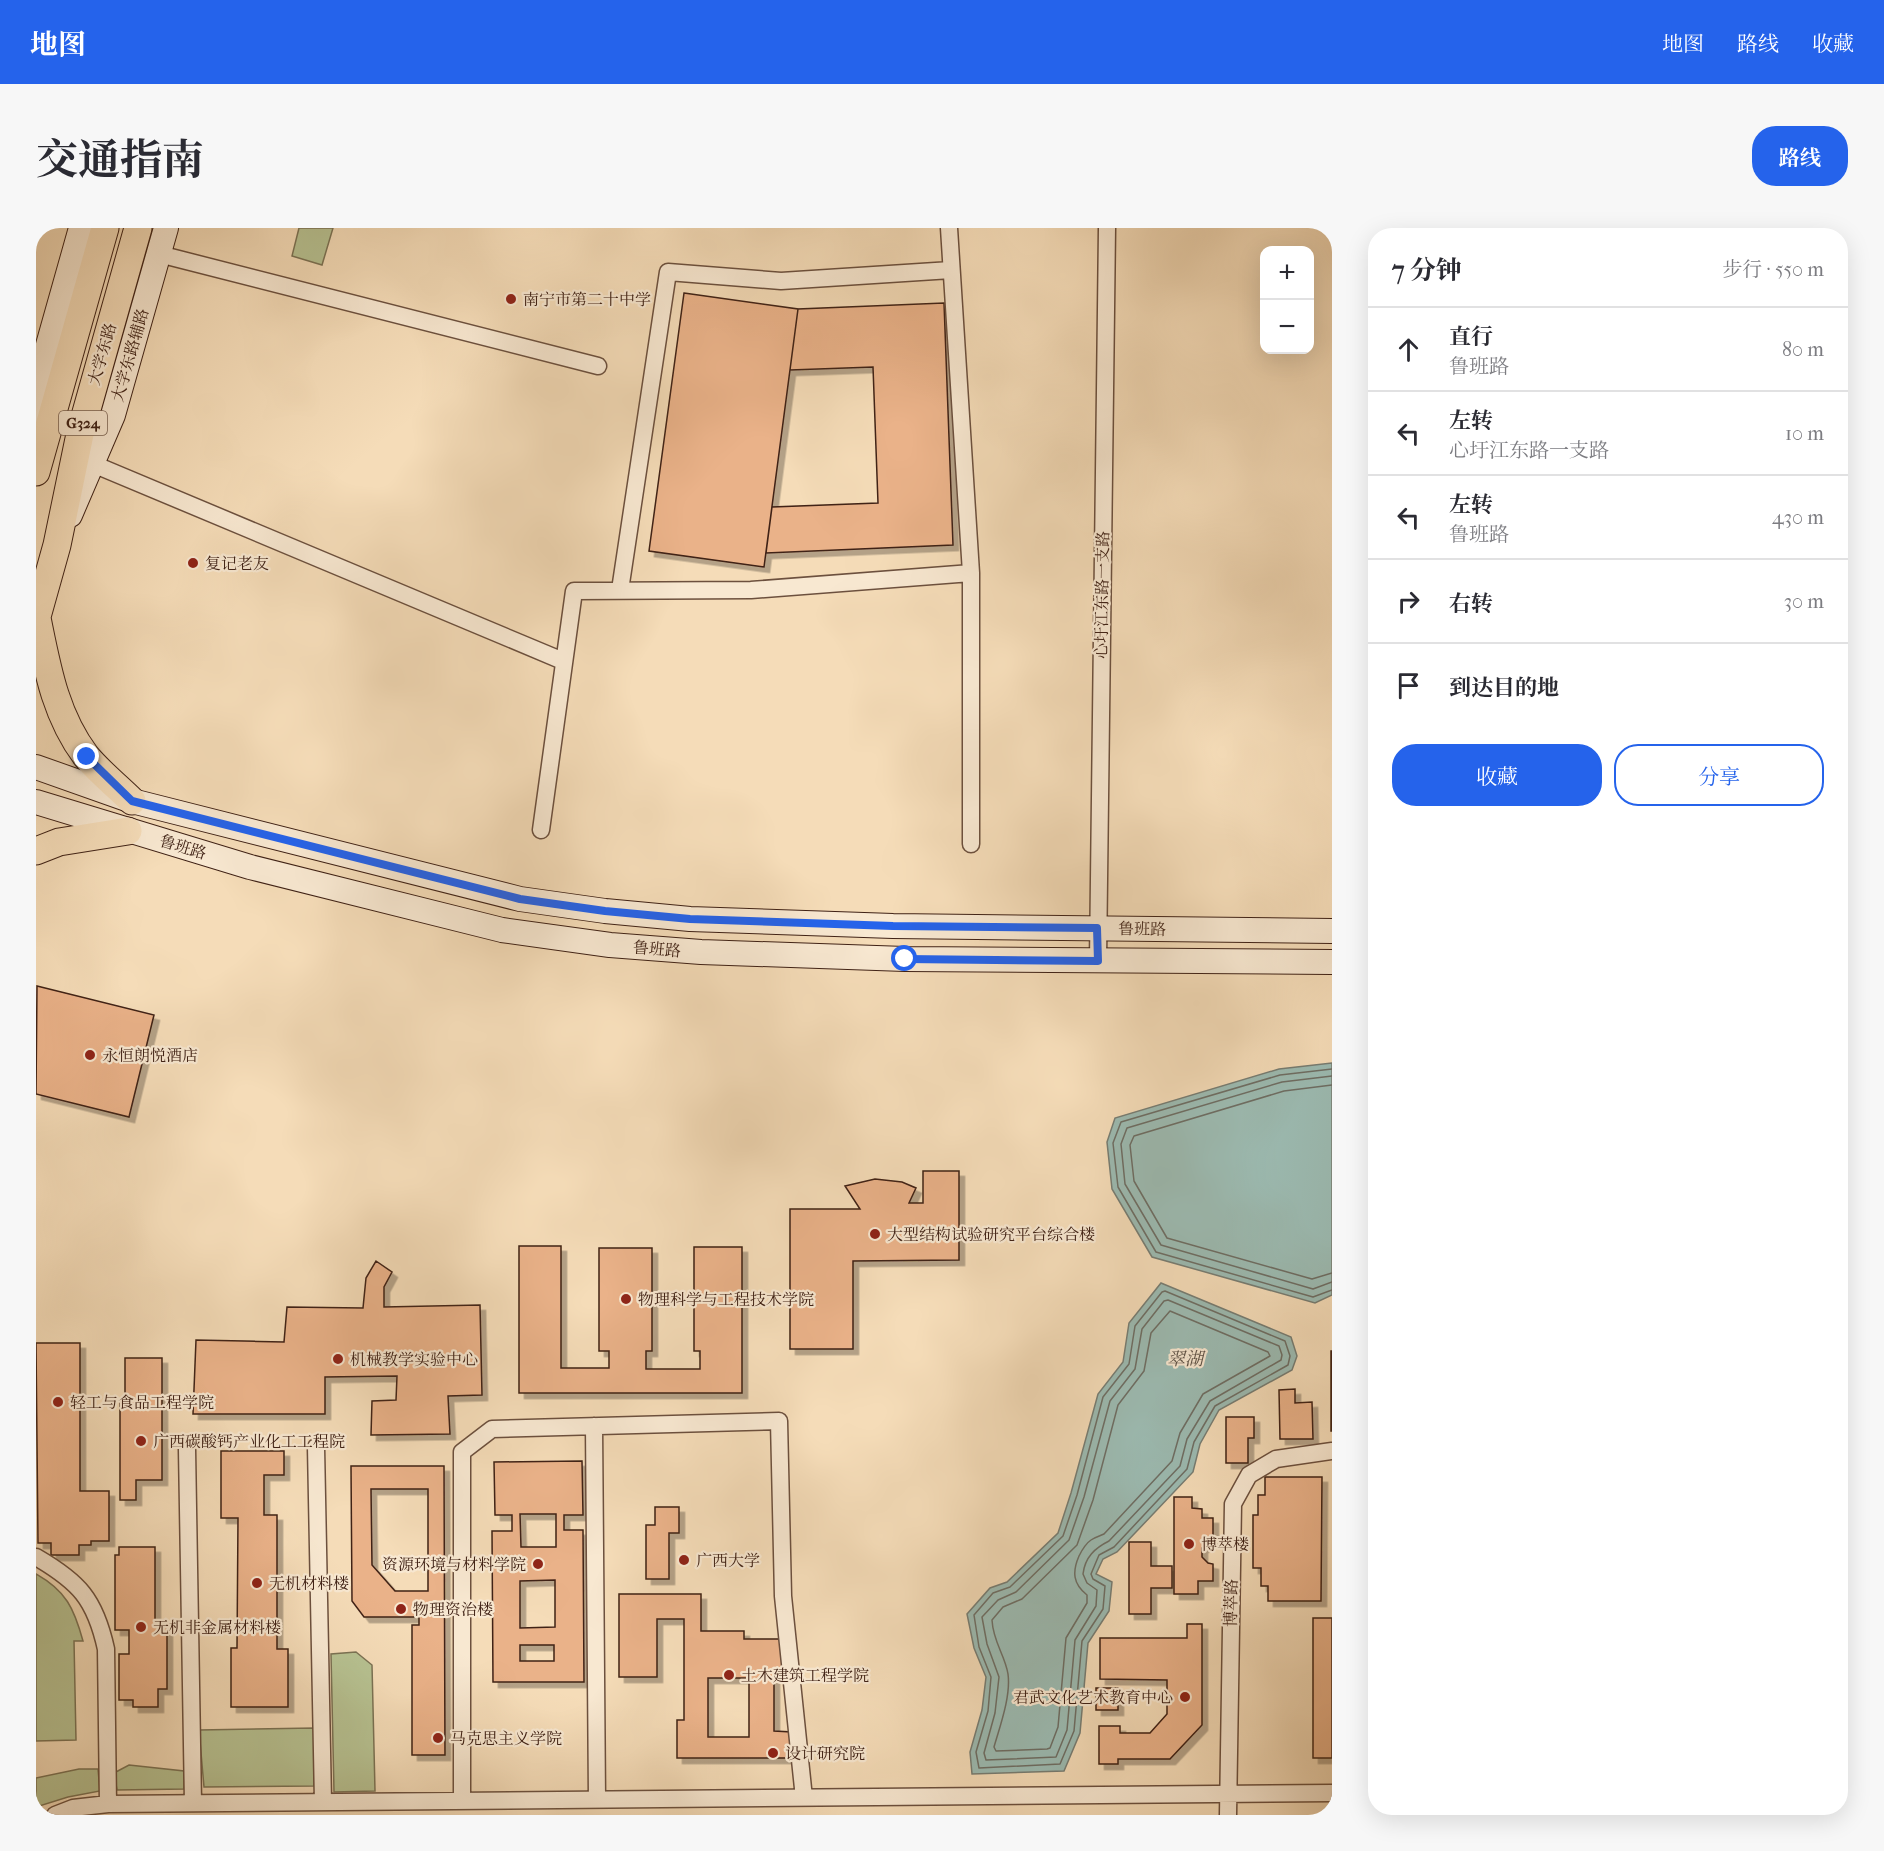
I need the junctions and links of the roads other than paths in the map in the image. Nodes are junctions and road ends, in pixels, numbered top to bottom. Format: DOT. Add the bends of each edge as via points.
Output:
graph roads {
  1 [pos="81,228"];
  2 [pos="105,228"];
  3 [pos="138,228"];
  4 [pos="147,228"];
  5 [pos="166,228"];
  6 [pos="949,228"];
  7 [pos="1107,228"];
  8 [pos="159,254"];
  9 [pos="130,255"];
  10 [pos="951,270"];
  11 [pos="598,366"];
  12 [pos="39,376"];
  13 [pos="93,464"];
  14 [pos="36,470"];
  15 [pos="57,545"];
  16 [pos="971,573"];
  17 [pos="620,590"];
  18 [pos="36,619"];
  19 [pos="563,661"];
  20 [pos="36,767"];
  21 [pos="132,801"];
  22 [pos="36,802"];
  23 [pos="541,830"];
  24 [pos="128,831"];
  25 [pos="971,844"];
  26 [pos="36,851"];
  27 [pos="1097,928"];
  28 [pos="1332,931"];
  29 [pos="1098,961"];
  30 [pos="1332,962"];
  31 [pos="594,1426"];
  32 [pos="316,1447"];
  33 [pos="187,1449"];
  34 [pos="1328,1451"];
  35 [pos="36,1557"];
  36 [pos="1332,1793"];
  37 [pos="1227,1794"];
  38 [pos="804,1798"];
  39 [pos="597,1800"];
  40 [pos="462,1801"];
  41 [pos="323,1802"];
  42 [pos="193,1803"];
  43 [pos="108,1804"];
  44 [pos="55,1815"];
  45 [pos="1228,1815"];
  1 -- 12 [label="main road"];
  2 -- 14 [label="main road, 大学东路 / G324"];
  3 -- 9 [label="main road, 大学东路 / G324"];
  4 -- 9 [label="main road"];
  5 -- 8 [label="main road, 大学东路辅路"];
  6 -- 10 [label="street"];
  7 -- 27 [label="street, 心圩江东路一支路"];
  8 -- 11 [label="street"];
  8 -- 13 [label="main road, 大学东路辅路" via="113,415"];
  9 -- 15 [label="main road, 大学东路 / G324" via="80,434"];
  10 -- 16 [label="street"];
  10 -- 17 [label="street" via="781,281 668,272"];
  12 -- 14 [label="main road"];
  13 -- 15 [label="main road, 大学东路辅路"];
  13 -- 19 [label="street"];
  15 -- 18 [label="main road, 大学东路 / G324"];
  16 -- 17 [label="street" via="751,590"];
  16 -- 25 [label="street"];
  17 -- 19 [label="street" via="574,591"];
  18 -- 21 [label="main road" via="50,682 64,722 87,757"];
  19 -- 23 [label="street"];
  20 -- 21 [label="main road, 鲁班路"];
  21 -- 27 [label="main road, 鲁班路" via="520,899 605,911 690,919"];
  22 -- 24 [label="main road, 鲁班路"];
  24 -- 26 [label="main road" via="59,842"];
  24 -- 29 [label="main road, 鲁班路" via="250,867 502,930 610,945 905,959"];
  27 -- 28 [label="main road, 鲁班路"];
  27 -- 29 [label="street, 心圩江东路一支路"];
  29 -- 30 [label="main road, 鲁班路"];
  31 -- 38 [label="street" via="779,1420 783,1596"];
  31 -- 39 [label="street"];
  31 -- 40 [label="street" via="492,1429 462,1452"];
  32 -- 41 [label="street"];
  33 -- 42 [label="street"];
  34 -- 37 [label="street, 博萃路" via="1276,1459 1249,1476 1233,1504"];
  35 -- 43 [label="street" via="72,1580 101,1628 106,1649"];
  36 -- 37 [label="street"];
  37 -- 38 [label="street"];
  37 -- 45 [label="street, 博萃路"];
  38 -- 39 [label="street"];
  39 -- 40 [label="street"];
  40 -- 41 [label="street"];
  41 -- 42 [label="street"];
  42 -- 43 [label="street"];
  43 -- 44 [label="street" via="73,1808"];
}
